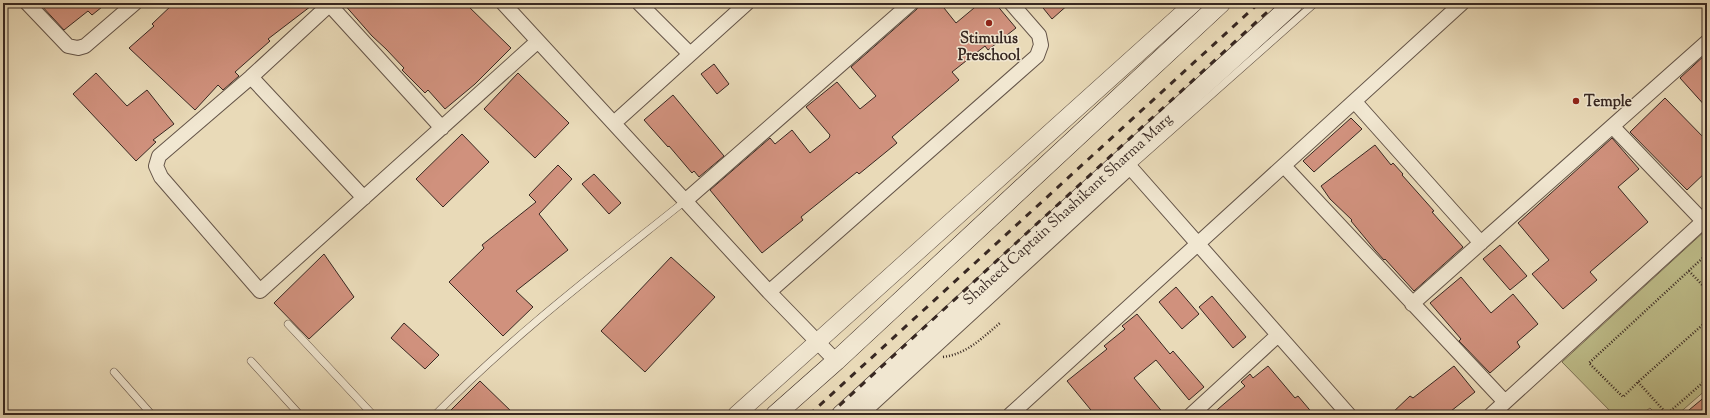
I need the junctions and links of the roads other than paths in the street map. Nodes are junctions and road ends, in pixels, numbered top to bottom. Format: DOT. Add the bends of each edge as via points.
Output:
graph roads {
  1 [pos="27,3"];
  2 [pos="135,3"];
  3 [pos="503,3"];
  4 [pos="639,3"];
  5 [pos="747,3"];
  6 [pos="911,3"];
  7 [pos="1011,3"];
  8 [pos="1194,3"];
  9 [pos="1221,3"];
  10 [pos="1315,3"];
  11 [pos="1462,3"];
  12 [pos="329,4"];
  13 [pos="1289,6"];
  14 [pos="538,41"];
  15 [pos="1707,42"];
  16 [pos="690,54"];
  17 [pos="251,77"];
  18 [pos="1355,102"];
  19 [pos="614,123"];
  20 [pos="1613,127"];
  21 [pos="442,128"];
  22 [pos="1127,163"];
  23 [pos="1284,166"];
  24 [pos="364,198"];
  25 [pos="685,201"];
  26 [pos="1705,220"];
  27 [pos="1482,243"];
  28 [pos="1197,244"];
  29 [pos="769,292"];
  30 [pos="1412,304"];
  31 [pos="288,324"];
  32 [pos="1278,335"];
  33 [pos="818,341"];
  34 [pos="251,361"];
  35 [pos="836,361"];
  36 [pos="114,372"];
  37 [pos="1505,402"];
  38 [pos="866,413"];
  39 [pos="1194,414"];
  40 [pos="1494,414"];
  41 [pos="152,415"];
  42 [pos="300,415"];
  43 [pos="373,415"];
  44 [pos="435,415"];
  45 [pos="736,415"];
  46 [pos="775,415"];
  47 [pos="842,415"];
  48 [pos="1010,415"];
  49 [pos="1349,415"];
  1 -- 2 [label="street" via="68,46 78,48 85,46"];
  3 -- 14 [label="street"];
  4 -- 16 [label="street"];
  5 -- 16 [label="street"];
  6 -- 25 [label="street"];
  7 -- 29 [label="street" via="1039,35 1041,45 1036,56"];
  8 -- 33 [label="street"];
  9 -- 35 [label="main road"];
  10 -- 22 [label="lane"];
  11 -- 18 [label="street"];
  12 -- 17 [label="street"];
  12 -- 21 [label="street"];
  13 -- 22 [label="main road, Shaheed Captain Shashikant Sharma Marg"];
  14 -- 19 [label="street"];
  14 -- 21 [label="street"];
  15 -- 20 [label="street"];
  16 -- 19 [label="street"];
  17 -- 24 [label="street"];
  17 -- 24 [label="street" via="159,156 156,166 161,177 260,291"];
  18 -- 23 [label="street"];
  18 -- 27 [label="street"];
  19 -- 25 [label="street"];
  20 -- 26 [label="street"];
  20 -- 27 [label="street"];
  21 -- 24 [label="street"];
  22 -- 28 [label="street"];
  22 -- 38 [label="street"];
  22 -- 47 [label="main road, Shaheed Captain Shashikant Sharma Marg"];
  23 -- 28 [label="street"];
  23 -- 30 [label="street"];
  25 -- 29 [label="street"];
  25 -- 44 [label="lane" via="508,344"];
  26 -- 37 [label="street"];
  27 -- 30 [label="street"];
  28 -- 32 [label="street"];
  28 -- 48 [label="street"];
  29 -- 33 [label="street"];
  30 -- 37 [label="street"];
  31 -- 43 [label="lane"];
  32 -- 39 [label="street"];
  32 -- 49 [label="street"];
  33 -- 35 [label="street"];
  33 -- 45 [label="street"];
  34 -- 42 [label="lane"];
  35 -- 46 [label="main road"];
  36 -- 41 [label="lane"];
  37 -- 40 [label="street"];
}
